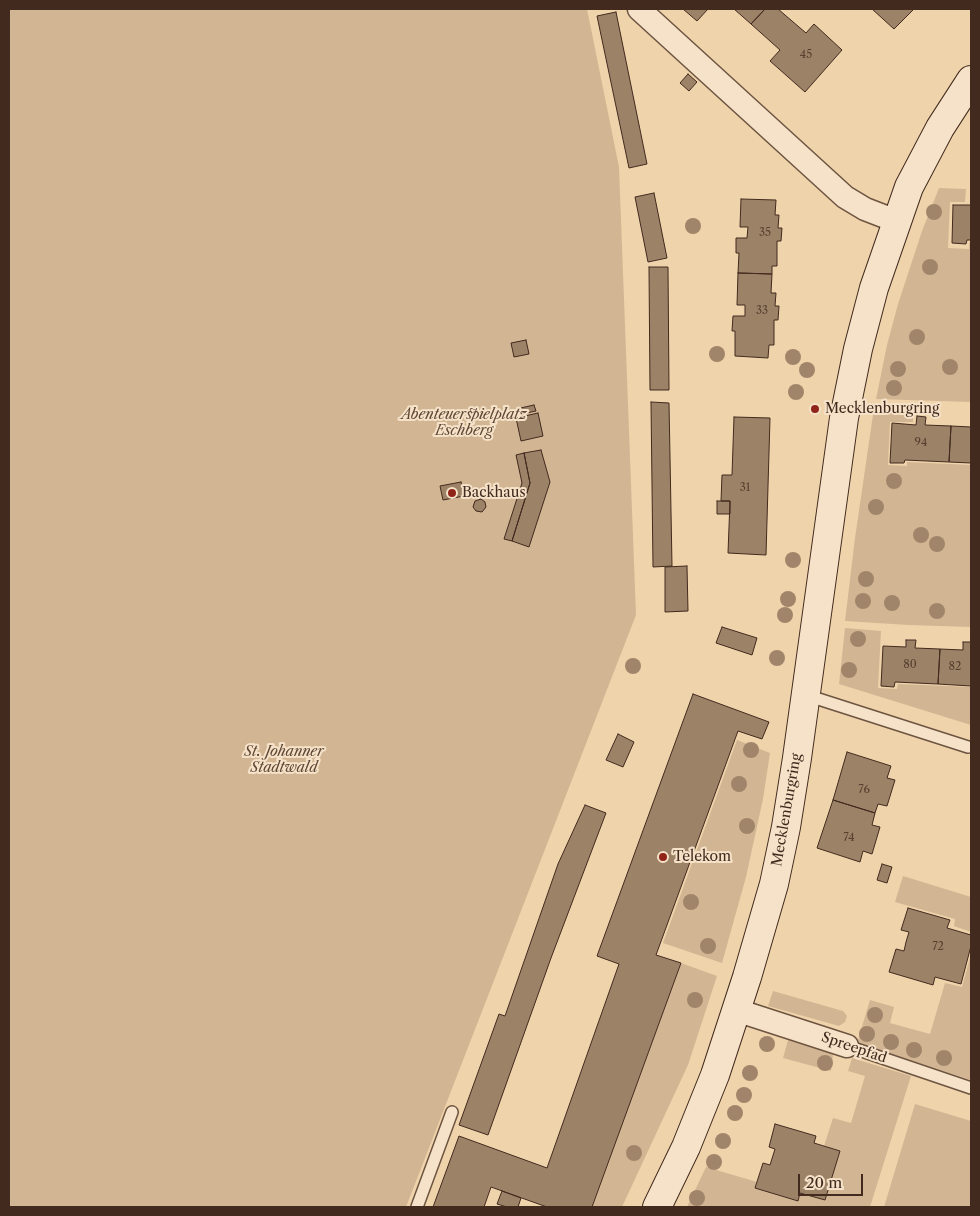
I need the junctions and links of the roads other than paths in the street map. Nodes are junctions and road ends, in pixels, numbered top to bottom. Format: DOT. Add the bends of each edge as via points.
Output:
graph roads {
  1 [pos="638,9"];
  2 [pos="971,80"];
  3 [pos="896,221"];
  4 [pos="806,694"];
  5 [pos="968,747"];
  6 [pos="736,1010"];
  7 [pos="846,1046"];
  8 [pos="971,1088"];
  9 [pos="452,1112"];
  10 [pos="417,1207"];
  11 [pos="657,1207"];
  1 -- 3 [label="street" via="845,198"];
  2 -- 3 [label="street, Mecklenburgring" via="940,128 909,187"];
  3 -- 4 [label="street, Mecklenburgring" via="874,288 850,384"];
  4 -- 5 [label="lane"];
  4 -- 6 [label="street, Mecklenburgring" via="776,877"];
  6 -- 7 [label="street, Spreepfad"];
  6 -- 11 [label="street, Mecklenburgring" via="702,1109"];
  7 -- 8 [label="lane, Spreepfad"];
  9 -- 10 [label="lane"];
}
